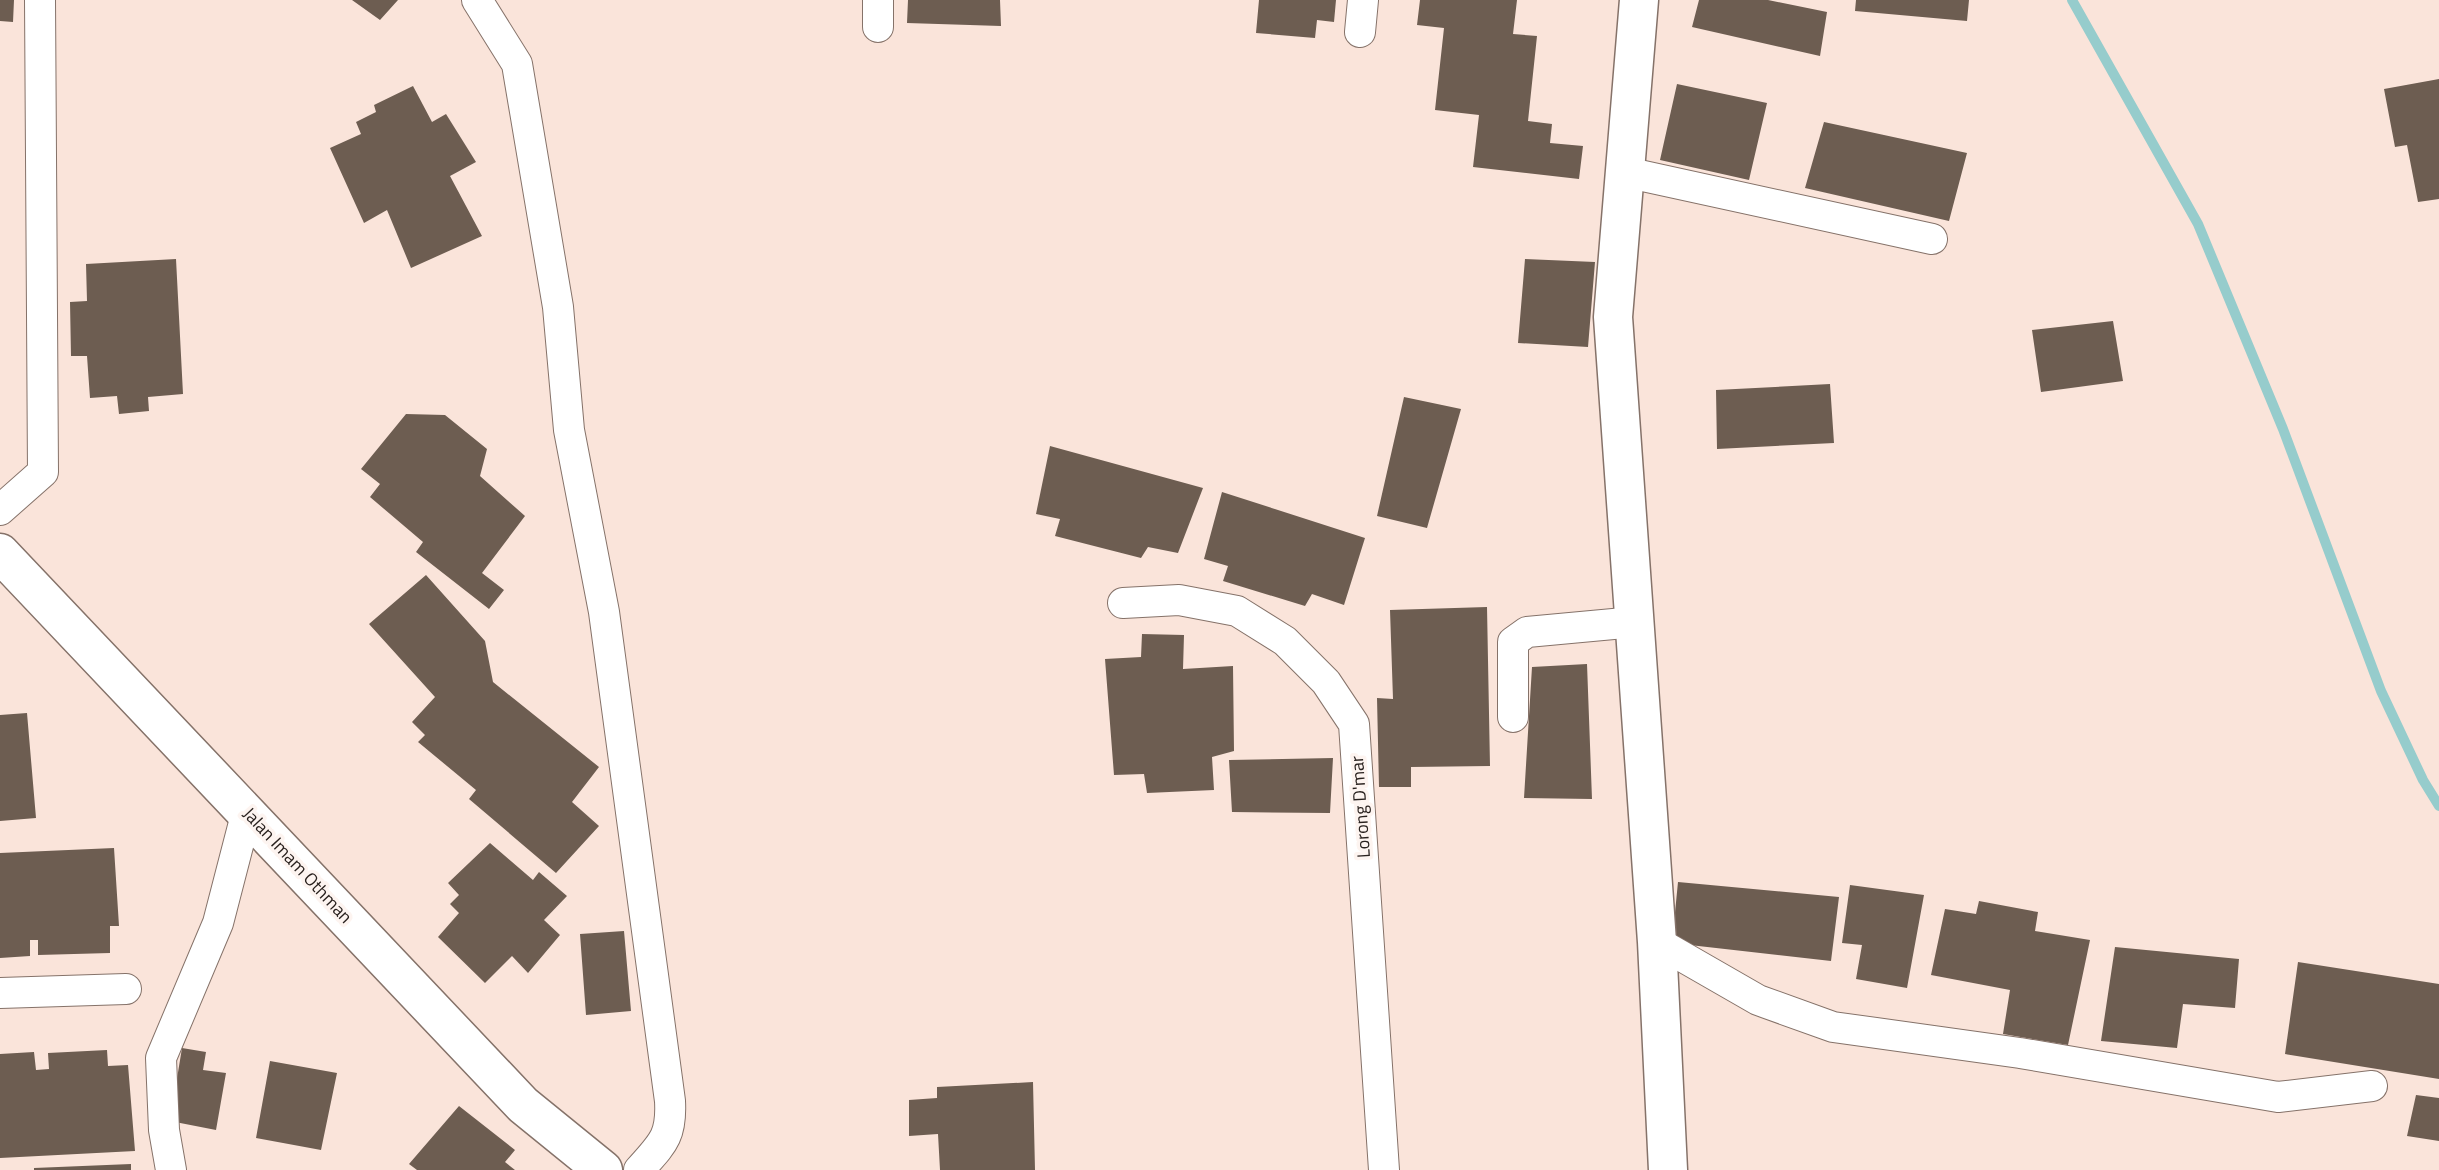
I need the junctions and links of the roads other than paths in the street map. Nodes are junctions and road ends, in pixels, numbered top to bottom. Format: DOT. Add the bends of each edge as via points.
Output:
graph roads {
  1 [pos="40,0"];
  2 [pos="477,0"];
  3 [pos="1363,0"];
  4 [pos="1639,0"];
  5 [pos="1360,32"];
  6 [pos="1625,172"];
  7 [pos="1932,239"];
  8 [pos="0,510"];
  9 [pos="0,553"];
  10 [pos="1123,603"];
  11 [pos="1635,622"];
  12 [pos="1513,717"];
  13 [pos="247,811"];
  14 [pos="1657,942"];
  15 [pos="126,989"];
  16 [pos="0,993"];
  17 [pos="2372,1086"];
  18 [pos="171,1170"];
  19 [pos="603,1170"];
  20 [pos="639,1170"];
  21 [pos="1384,1170"];
  22 [pos="1668,1170"];
  1 -- 8 [label="street" via="43,472"];
  2 -- 20 [label="street" via="517,64 558,307 569,430 604,612 670,1101 671,1123 661,1146"];
  3 -- 5 [label="street"];
  4 -- 6 [label="street"];
  6 -- 7 [label="street"];
  6 -- 11 [label="street" via="1613,317"];
  9 -- 13 [label="street, Jalan Imam Othman"];
  10 -- 21 [label="street, Lorong D'mar" via="1179,600 1237,611 1285,641 1326,682 1354,724"];
  11 -- 12 [label="street" via="1527,632 1513,642"];
  11 -- 14 [label="street"];
  13 -- 18 [label="street" via="218,923 161,1058 163,1130"];
  13 -- 19 [label="street, Jalan Imam Othman" via="523,1105"];
  14 -- 17 [label="street" via="1758,1000 1833,1027 2278,1097"];
  14 -- 22 [label="street"];
  15 -- 16 [label="street"];
}
